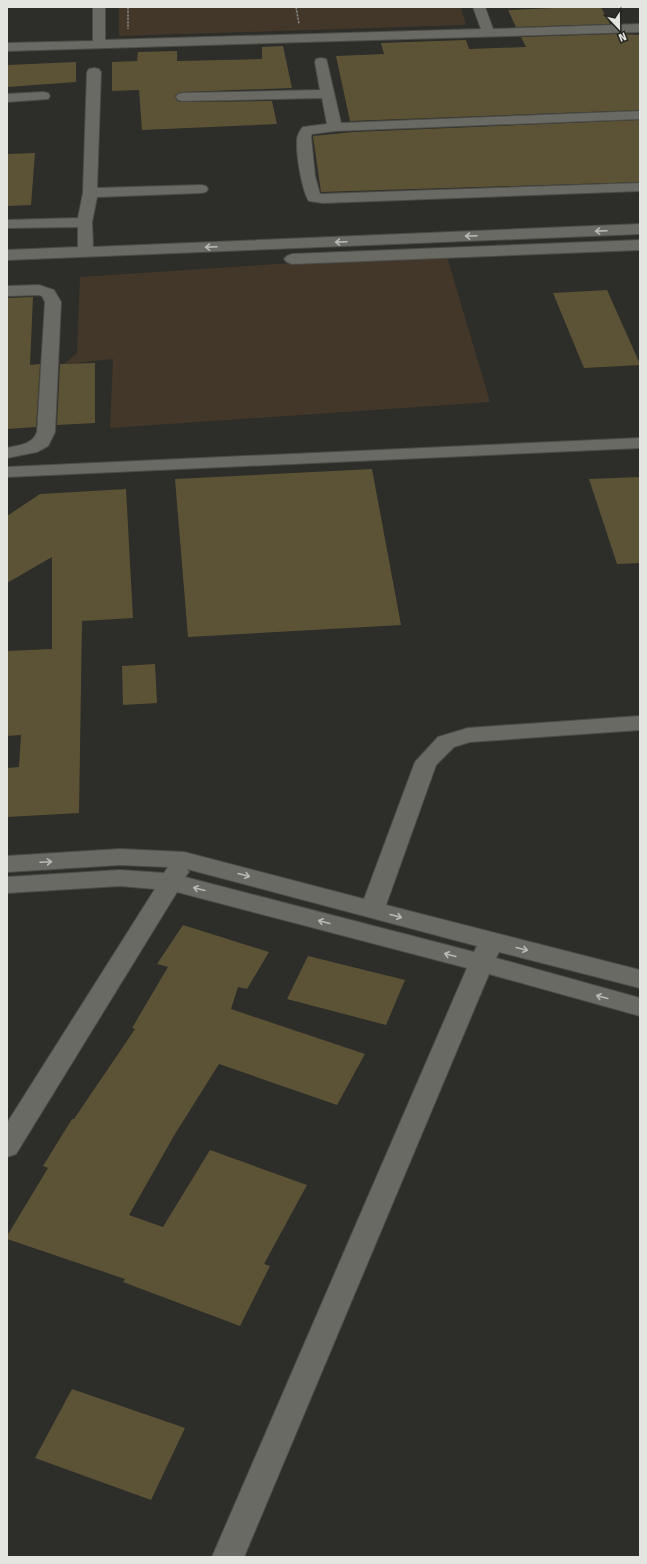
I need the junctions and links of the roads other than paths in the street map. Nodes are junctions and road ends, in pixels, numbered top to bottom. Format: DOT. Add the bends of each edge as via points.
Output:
graph roads {
  1 [pos="99,7"];
  2 [pos="479,7"];
  3 [pos="640,28"];
  4 [pos="488,32"];
  5 [pos="99,44"];
  6 [pos="7,47"];
  7 [pos="321,62"];
  8 [pos="94,72"];
  9 [pos="328,94"];
  10 [pos="43,96"];
  11 [pos="183,97"];
  12 [pos="7,98"];
  13 [pos="640,115"];
  14 [pos="335,127"];
  15 [pos="640,187"];
  16 [pos="202,189"];
  17 [pos="90,193"];
  18 [pos="640,218"];
  19 [pos="85,222"];
  20 [pos="7,224"];
  21 [pos="640,229"];
  22 [pos="7,243"];
  23 [pos="85,246"];
  24 [pos="640,246"];
  25 [pos="7,255"];
  26 [pos="280,259"];
  27 [pos="54,268"];
  28 [pos="7,269"];
  29 [pos="7,291"];
  30 [pos="640,443"];
  31 [pos="7,453"];
  32 [pos="7,472"];
  33 [pos="640,723"];
  34 [pos="184,860"];
  35 [pos="7,864"];
  36 [pos="171,882"];
  37 [pos="7,885"];
  38 [pos="372,910"];
  39 [pos="486,952"];
  40 [pos="640,979"];
  41 [pos="640,1007"];
  42 [pos="7,1146"];
  43 [pos="228,1557"];
  1 -- 5 [label="street"];
  2 -- 4 [label="street"];
  3 -- 4 [label="street"];
  4 -- 5 [label="street"];
  5 -- 6 [label="street"];
  7 -- 9 [label="street"];
  8 -- 17 [label="street"];
  9 -- 11 [label="street"];
  9 -- 14 [label="street"];
  10 -- 12 [label="street"];
  13 -- 14 [label="street"];
  14 -- 15 [label="street" via="308,130 304,136 310,186 314,198 346,199"];
  16 -- 17 [label="street"];
  17 -- 19 [label="street"];
  18 -- 23 [label="street" via="172,238"];
  19 -- 20 [label="street"];
  19 -- 23 [label="street"];
  21 -- 23 [label="street, one-way"];
  22 -- 23 [label="street"];
  23 -- 25 [label="street"];
  24 -- 26 [label="street"];
  27 -- 28 [label="street"];
  29 -- 31 [label="street" via="39,290 48,293 53,302 46,432 42,442 31,448"];
  30 -- 32 [label="street"];
  33 -- 38 [label="street" via="468,735 446,742 426,762"];
  35 -- 34 [label="street, one-way" via="120,857"];
  34 -- 36 [label="street"];
  34 -- 38 [label="street, one-way"];
  36 -- 37 [label="street" via="120,878"];
  39 -- 36 [label="street, one-way"];
  36 -- 42 [label="street"];
  38 -- 39 [label="street, one-way"];
  39 -- 40 [label="street, one-way"];
  41 -- 39 [label="street, one-way"];
  39 -- 43 [label="street"];
}
